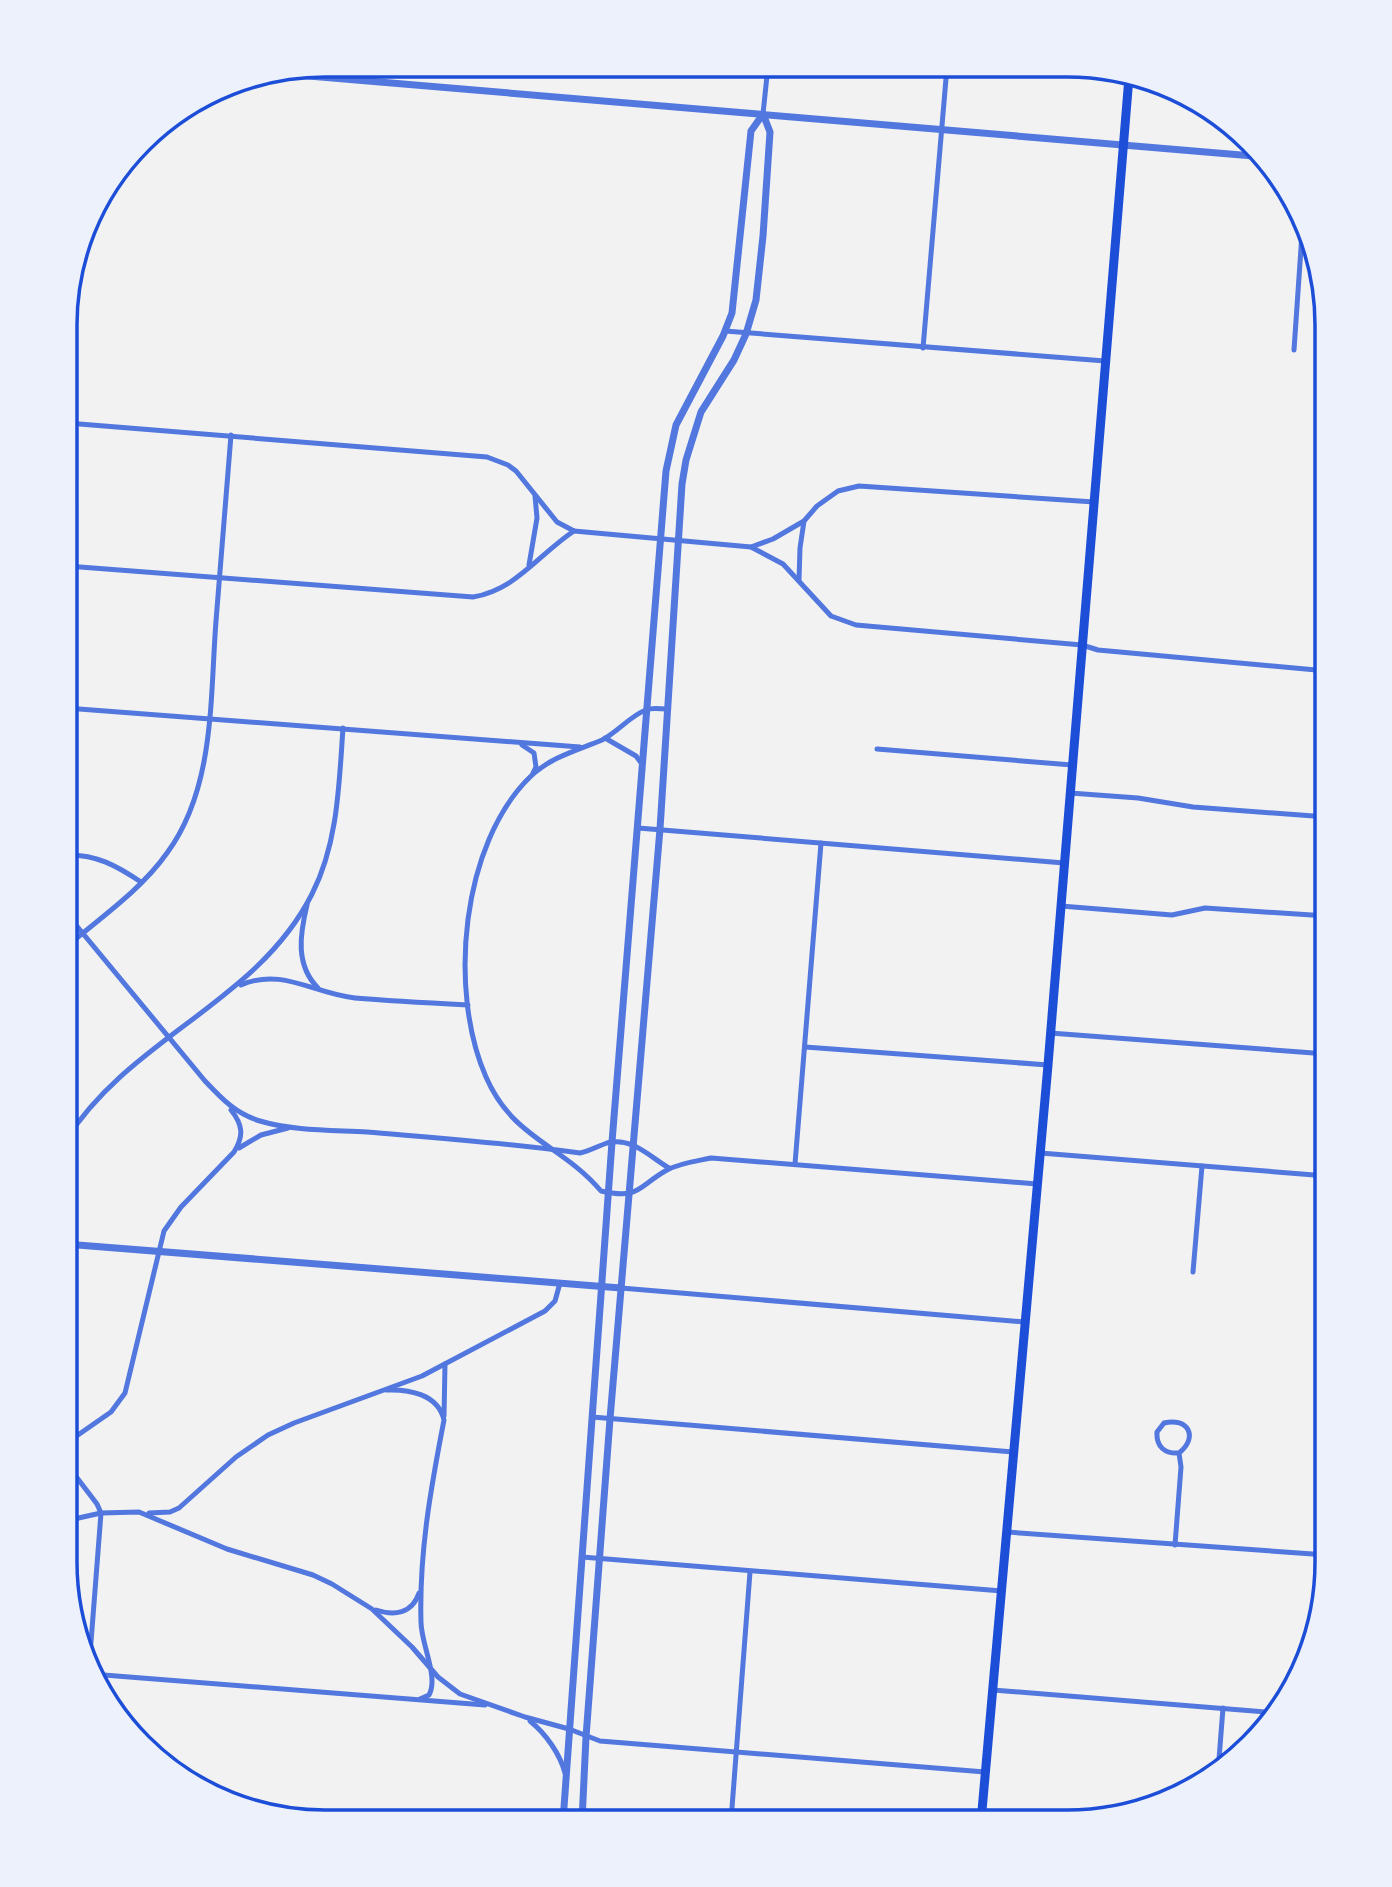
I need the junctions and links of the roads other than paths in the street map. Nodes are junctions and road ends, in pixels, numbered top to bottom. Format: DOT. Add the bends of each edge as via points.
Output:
graph roads {
  1 [pos="767,77"];
  2 [pos="946,77"];
  3 [pos="332,78"];
  4 [pos="1128,84"];
  5 [pos="763,114"];
  6 [pos="941,130"];
  7 [pos="1124,145"];
  8 [pos="1248,156"];
  9 [pos="1301,243"];
  10 [pos="725,331"];
  11 [pos="746,334"];
  12 [pos="923,348"];
  13 [pos="1294,350"];
  14 [pos="1105,361"];
  15 [pos="77,424"];
  16 [pos="231,435"];
  17 [pos="535,496"];
  18 [pos="1094,502"];
  19 [pos="804,521"];
  20 [pos="574,531"];
  21 [pos="660,539"];
  22 [pos="679,541"];
  23 [pos="751,547"];
  24 [pos="528,566"];
  25 [pos="77,567"];
  26 [pos="219,578"];
  27 [pos="799,580"];
  28 [pos="1082,645"];
  29 [pos="1315,670"];
  30 [pos="77,709"];
  31 [pos="647,709"];
  32 [pos="667,709"];
  33 [pos="208,719"];
  34 [pos="343,728"];
  35 [pos="605,738"];
  36 [pos="517,743"];
  37 [pos="584,747"];
  38 [pos="877,749"];
  39 [pos="643,765"];
  40 [pos="1072,765"];
  41 [pos="531,776"];
  42 [pos="1070,793"];
  43 [pos="1315,816"];
  44 [pos="638,828"];
  45 [pos="660,829"];
  46 [pos="821,843"];
  47 [pos="77,855"];
  48 [pos="1064,863"];
  49 [pos="141,882"];
  50 [pos="307,902"];
  51 [pos="1061,906"];
  52 [pos="1315,915"];
  53 [pos="77,926"];
  54 [pos="83,933"];
  55 [pos="77,938"];
  56 [pos="234,988"];
  57 [pos="320,990"];
  58 [pos="468,1005"];
  59 [pos="1050,1033"];
  60 [pos="168,1036"];
  61 [pos="805,1047"];
  62 [pos="1314,1053"];
  63 [pos="1048,1065"];
  64 [pos="228,1106"];
  65 [pos="77,1124"];
  66 [pos="296,1126"];
  67 [pos="612,1142"];
  68 [pos="633,1144"];
  69 [pos="554,1150"];
  70 [pos="234,1152"];
  71 [pos="1040,1153"];
  72 [pos="796,1164"];
  73 [pos="1202,1166"];
  74 [pos="669,1168"];
  75 [pos="1314,1175"];
  76 [pos="1037,1184"];
  77 [pos="608,1192"];
  78 [pos="630,1195"];
  79 [pos="77,1245"];
  80 [pos="158,1251"];
  81 [pos="1193,1272"];
  82 [pos="559,1283"];
  83 [pos="601,1287"];
  84 [pos="621,1288"];
  85 [pos="1025,1322"];
  86 [pos="445,1364"];
  87 [pos="380,1391"];
  88 [pos="592,1417"];
  89 [pos="610,1419"];
  90 [pos="444,1420"];
  91 [pos="77,1436"];
  92 [pos="1013,1452"];
  93 [pos="1179,1453"];
  94 [pos="77,1478"];
  95 [pos="139,1512"];
  96 [pos="101,1513"];
  97 [pos="77,1518"];
  98 [pos="1007,1532"];
  99 [pos="1175,1545"];
  100 [pos="1314,1554"];
  101 [pos="582,1557"];
  102 [pos="600,1559"];
  103 [pos="750,1572"];
  104 [pos="421,1587"];
  105 [pos="1002,1591"];
  106 [pos="372,1609"];
  107 [pos="91,1644"];
  108 [pos="429,1668"];
  109 [pos="105,1675"];
  110 [pos="993,1690"];
  111 [pos="415,1700"];
  112 [pos="495,1706"];
  113 [pos="1223,1708"];
  114 [pos="1265,1712"];
  115 [pos="524,1717"];
  116 [pos="569,1729"];
  117 [pos="586,1737"];
  118 [pos="737,1754"];
  119 [pos="1219,1758"];
  120 [pos="985,1772"];
  121 [pos="566,1776"];
  122 [pos="564,1810"];
  123 [pos="583,1810"];
  124 [pos="732,1810"];
  125 [pos="983,1810"];
  1 -- 5 [label="street"];
  2 -- 6 [label="street"];
  3 -- 5 [label="street"];
  4 -- 7 [label="main road"];
  5 -- 6 [label="street"];
  5 -- 10 [label="street" via="751,131 735,294"];
  5 -- 11 [label="street" via="770,132 763,236 757,300"];
  6 -- 7 [label="street"];
  6 -- 12 [label="street"];
  7 -- 8 [label="street"];
  7 -- 14 [label="main road"];
  9 -- 13 [label="street"];
  10 -- 11 [label="street"];
  10 -- 21 [label="street" via="676,425 666,471"];
  11 -- 12 [label="street"];
  11 -- 22 [label="street" via="701,412 686,460"];
  12 -- 14 [label="street"];
  14 -- 18 [label="main road"];
  15 -- 16 [label="street"];
  16 -- 17 [label="street" via="487,457 516,471"];
  16 -- 26 [label="street"];
  17 -- 20 [label="street" via="558,522"];
  17 -- 24 [label="street" via="537,519"];
  18 -- 19 [label="street" via="859,486 838,491"];
  18 -- 28 [label="main road"];
  19 -- 23 [label="street"];
  19 -- 27 [label="street"];
  20 -- 21 [label="street"];
  20 -- 24 [label="street"];
  21 -- 22 [label="street"];
  21 -- 31 [label="street"];
  22 -- 23 [label="street"];
  22 -- 32 [label="street"];
  23 -- 27 [label="street" via="783,564"];
  24 -- 26 [label="street" via="500,590 473,597"];
  25 -- 26 [label="street"];
  26 -- 33 [label="street"];
  27 -- 28 [label="street" via="823,610 856,625"];
  28 -- 29 [label="street"];
  28 -- 40 [label="main road"];
  30 -- 33 [label="street"];
  31 -- 32 [label="street"];
  31 -- 35 [label="street"];
  31 -- 39 [label="street"];
  32 -- 45 [label="street"];
  33 -- 34 [label="street"];
  33 -- 49 [label="street" via="204,768 188,816 168,853"];
  34 -- 36 [label="street"];
  34 -- 50 [label="street" via="334,829"];
  35 -- 37 [label="street"];
  35 -- 39 [label="street"];
  36 -- 37 [label="street"];
  36 -- 41 [label="street" via="534,753 536,766"];
  37 -- 41 [label="street"];
  38 -- 40 [label="street"];
  39 -- 44 [label="street"];
  40 -- 42 [label="main road"];
  41 -- 58 [label="street" via="496,826 479,871 466,953"];
  42 -- 43 [label="street"];
  42 -- 48 [label="main road"];
  44 -- 45 [label="street"];
  44 -- 67 [label="street"];
  45 -- 46 [label="street"];
  45 -- 68 [label="street"];
  46 -- 48 [label="street"];
  46 -- 61 [label="street"];
  47 -- 49 [label="street" via="104,860"];
  48 -- 51 [label="main road"];
  49 -- 54 [label="street"];
  50 -- 56 [label="street" via="270,954"];
  50 -- 57 [label="street" via="303,963"];
  51 -- 52 [label="street" via="1172,915 1205,908"];
  51 -- 59 [label="main road"];
  53 -- 54 [label="street"];
  54 -- 55 [label="street"];
  54 -- 60 [label="street"];
  56 -- 57 [label="street" via="274,978"];
  56 -- 60 [label="street"];
  57 -- 58 [label="street" via="355,998"];
  58 -- 69 [label="street" via="482,1067 504,1111"];
  59 -- 62 [label="street"];
  59 -- 63 [label="main road"];
  60 -- 64 [label="street"];
  60 -- 65 [label="street" via="121,1074"];
  61 -- 63 [label="street"];
  61 -- 72 [label="street"];
  63 -- 71 [label="main road"];
  64 -- 66 [label="street" via="260,1122"];
  64 -- 70 [label="street" via="242,1128"];
  66 -- 69 [label="street"];
  66 -- 70 [label="street" via="261,1135"];
  67 -- 68 [label="street"];
  67 -- 69 [label="street" via="580,1153"];
  67 -- 77 [label="street"];
  68 -- 74 [label="street"];
  68 -- 78 [label="street"];
  69 -- 77 [label="street" via="588,1175 601,1191"];
  70 -- 80 [label="street" via="170,1221"];
  71 -- 73 [label="street"];
  71 -- 76 [label="main road"];
  72 -- 74 [label="street" via="711,1158"];
  72 -- 76 [label="street"];
  73 -- 75 [label="street"];
  73 -- 81 [label="street"];
  74 -- 78 [label="street"];
  76 -- 85 [label="main road"];
  77 -- 78 [label="street"];
  77 -- 83 [label="street"];
  78 -- 84 [label="street"];
  79 -- 80 [label="street"];
  80 -- 82 [label="street"];
  80 -- 91 [label="street" via="125,1393 111,1412"];
  82 -- 83 [label="street"];
  82 -- 86 [label="street" via="555,1301 545,1311"];
  83 -- 84 [label="street"];
  83 -- 88 [label="street"];
  84 -- 85 [label="street"];
  84 -- 89 [label="street"];
  85 -- 92 [label="main road"];
  86 -- 87 [label="street"];
  86 -- 90 [label="street"];
  87 -- 90 [label="street" via="404,1389 420,1395 440,1408"];
  87 -- 95 [label="street" via="268,1435 179,1508"];
  88 -- 89 [label="street"];
  88 -- 101 [label="street"];
  89 -- 92 [label="street"];
  89 -- 102 [label="street"];
  90 -- 104 [label="street" via="425,1525"];
  92 -- 98 [label="main road"];
  93 -- 93 [label="street" via="1189,1443 1189,1432 1182,1423 1164,1423 1157,1432 1158,1444 1166,1452"];
  93 -- 99 [label="street"];
  94 -- 96 [label="street"];
  95 -- 96 [label="street"];
  95 -- 106 [label="street" via="227,1549 313,1575"];
  96 -- 97 [label="street"];
  96 -- 107 [label="street"];
  98 -- 99 [label="street"];
  98 -- 105 [label="main road"];
  99 -- 100 [label="street"];
  101 -- 102 [label="street"];
  101 -- 116 [label="street"];
  102 -- 103 [label="street"];
  102 -- 117 [label="street"];
  103 -- 105 [label="street"];
  103 -- 118 [label="street"];
  104 -- 106 [label="street" via="414,1604 400,1613"];
  104 -- 108 [label="street" via="421,1626"];
  105 -- 110 [label="main road"];
  106 -- 108 [label="street"];
  108 -- 111 [label="street" via="432,1689"];
  108 -- 112 [label="street" via="460,1694"];
  109 -- 111 [label="street"];
  110 -- 113 [label="street"];
  110 -- 120 [label="main road"];
  111 -- 112 [label="street"];
  112 -- 115 [label="street"];
  113 -- 114 [label="street"];
  113 -- 119 [label="street"];
  115 -- 116 [label="street"];
  115 -- 121 [label="street" via="550,1744"];
  116 -- 117 [label="street"];
  116 -- 121 [label="street"];
  117 -- 118 [label="street"];
  117 -- 123 [label="street"];
  118 -- 120 [label="street"];
  118 -- 124 [label="street"];
  120 -- 125 [label="main road"];
  121 -- 122 [label="street"];
}
